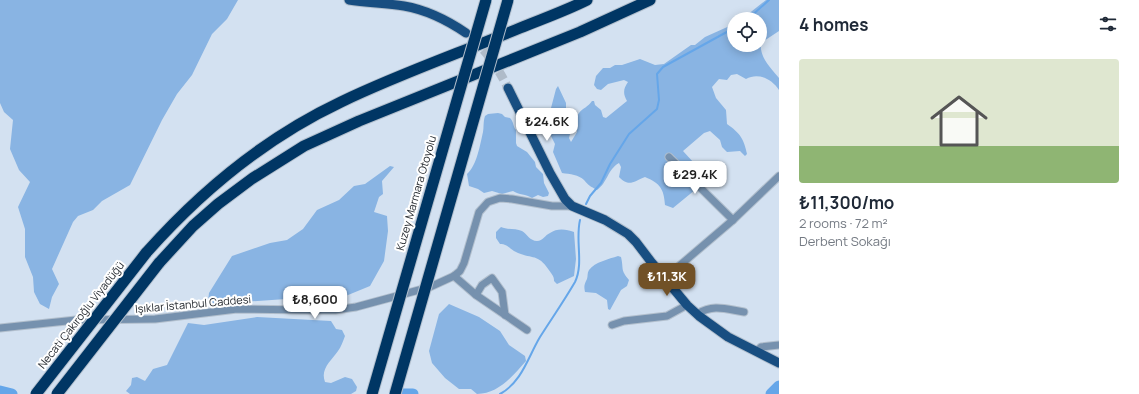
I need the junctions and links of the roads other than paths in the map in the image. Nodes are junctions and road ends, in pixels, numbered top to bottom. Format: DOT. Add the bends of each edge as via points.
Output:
graph roads {
  1 [pos="349,0"];
  2 [pos="486,0"];
  3 [pos="508,0"];
  4 [pos="587,0"];
  5 [pos="650,0"];
  6 [pos="466,33"];
  7 [pos="508,88"];
  8 [pos="669,157"];
  9 [pos="779,176"];
  10 [pos="572,206"];
  11 [pos="733,220"];
  12 [pos="454,276"];
  13 [pos="665,278"];
  14 [pos="476,295"];
  15 [pos="687,305"];
  16 [pos="744,312"];
  17 [pos="696,314"];
  18 [pos="505,315"];
  19 [pos="612,326"];
  20 [pos="0,328"];
  21 [pos="527,330"];
  22 [pos="779,345"];
  23 [pos="757,351"];
  24 [pos="779,363"];
  25 [pos="36,394"];
  26 [pos="57,394"];
  27 [pos="372,394"];
  28 [pos="395,394"];
  1 -- 6 [label="main road" via="404,6 424,11 448,21"];
  2 -- 27 [label="highway, Kuzey Marmara Otoyolu, bridge"];
  3 -- 28 [label="highway, bridge"];
  4 -- 25 [label="highway, Necati Çakıroğlu Viyadüğü, bridge" via="341,102 264,146 228,173 184,212 146,253"];
  5 -- 26 [label="highway, bridge" via="580,32 366,118 304,146 253,178 218,204 159,263"];
  7 -- 10 [label="main road" via="550,172 565,199"];
  8 -- 11 [label="street"];
  9 -- 11 [label="street"];
  10 -- 12 [label="street" via="552,206 500,198 488,202 479,212 464,262"];
  10 -- 13 [label="main road" via="605,220 628,234"];
  11 -- 13 [label="street"];
  12 -- 14 [label="street"];
  12 -- 20 [label="street, Işıklar İstanbul Caddesi" via="430,287 346,308 237,310 155,319 76,320"];
  13 -- 15 [label="main road"];
  14 -- 18 [label="street"];
  14 -- 18 [label="street" via="482,285 492,278 502,292"];
  15 -- 17 [label="main road"];
  15 -- 19 [label="street" via="667,316"];
  16 -- 17 [label="street" via="716,307"];
  17 -- 23 [label="main road" via="728,337"];
  18 -- 21 [label="street"];
  22 -- 23 [label="street" via="761,347"];
  23 -- 24 [label="main road"];
}
